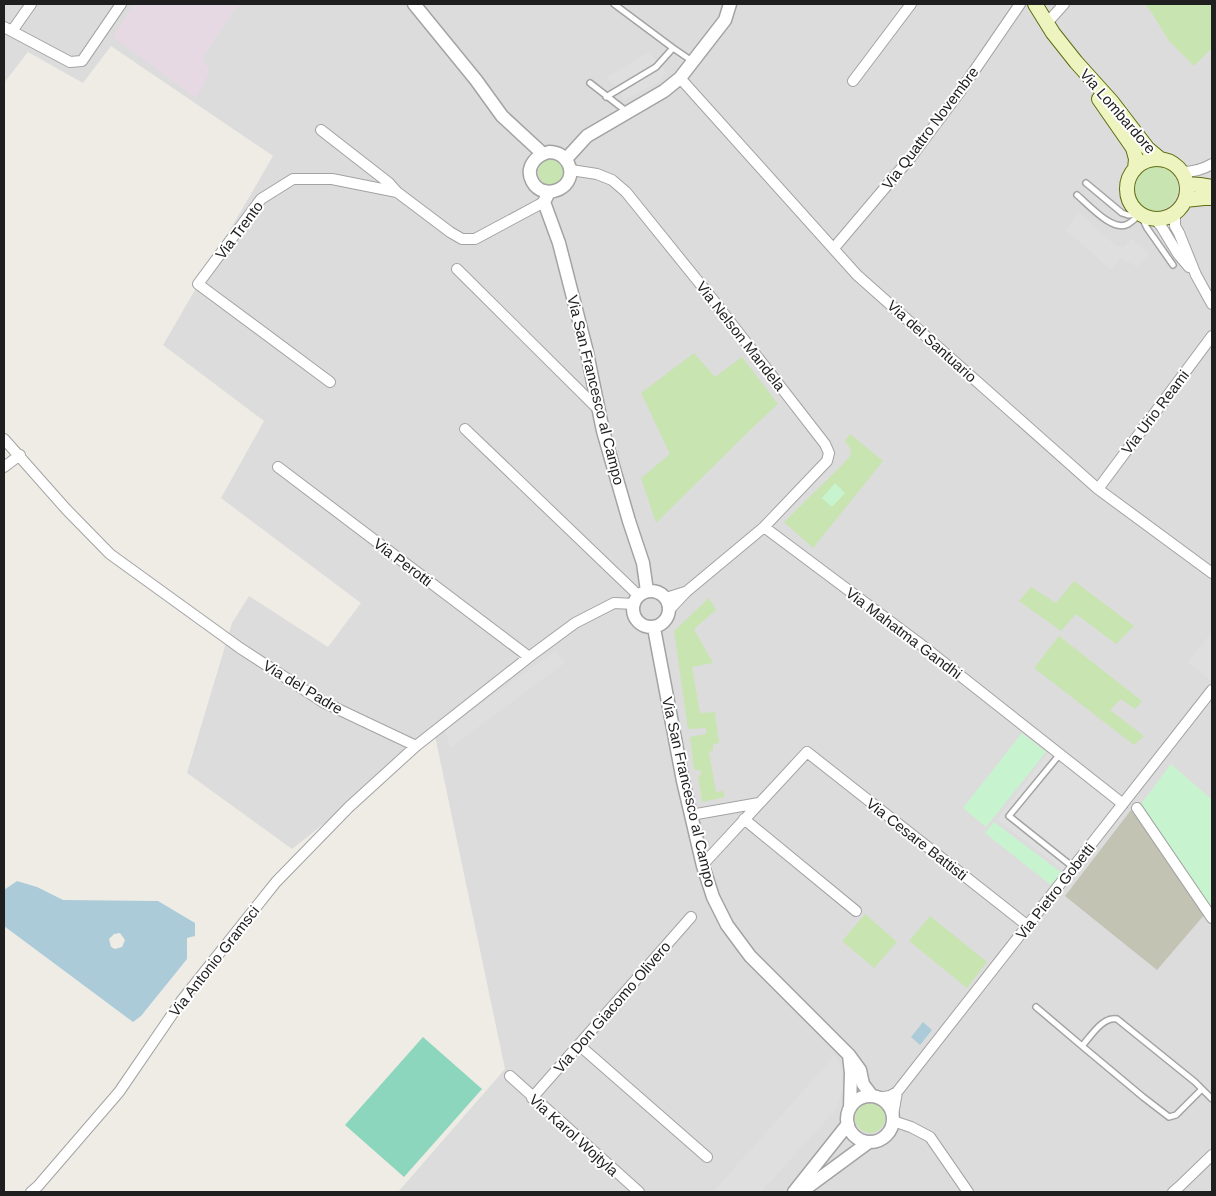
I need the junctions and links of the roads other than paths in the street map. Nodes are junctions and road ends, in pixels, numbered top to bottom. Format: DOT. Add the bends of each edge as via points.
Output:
graph roads {
  1 [pos="31,4"];
  2 [pos="121,4"];
  3 [pos="414,4"];
  4 [pos="614,4"];
  5 [pos="730,4"];
  6 [pos="911,4"];
  7 [pos="1020,4"];
  8 [pos="1035,4"];
  9 [pos="1064,4"];
  10 [pos="1047,22"];
  11 [pos="8,29"];
  12 [pos="672,48"];
  13 [pos="693,61"];
  14 [pos="1076,62"];
  15 [pos="680,78"];
  16 [pos="853,81"];
  17 [pos="590,83"];
  18 [pos="606,97"];
  19 [pos="628,113"];
  20 [pos="321,130"];
  21 [pos="542,153"];
  22 [pos="1160,159"];
  23 [pos="1212,164"];
  24 [pos="569,165"];
  25 [pos="1135,169"];
  26 [pos="1184,178"];
  27 [pos="1086,183"];
  28 [pos="1212,187"];
  29 [pos="397,192"];
  30 [pos="1076,195"];
  31 [pos="546,197"];
  32 [pos="1212,198"];
  33 [pos="1185,200"];
  34 [pos="1140,214"];
  35 [pos="1175,214"];
  36 [pos="1155,219"];
  37 [pos="834,248"];
  38 [pos="1173,265"];
  39 [pos="456,269"];
  40 [pos="1196,275"];
  41 [pos="1212,304"];
  42 [pos="1212,336"];
  43 [pos="330,382"];
  44 [pos="598,410"];
  45 [pos="465,429"];
  46 [pos="4,439"];
  47 [pos="20,455"];
  48 [pos="4,467"];
  49 [pos="278,467"];
  50 [pos="1098,489"];
  51 [pos="764,526"];
  52 [pos="1212,573"];
  53 [pos="640,597"];
  54 [pos="668,604"];
  55 [pos="654,628"];
  56 [pos="529,657"];
  57 [pos="1212,690"];
  58 [pos="416,746"];
  59 [pos="1060,754"];
  60 [pos="759,803"];
  61 [pos="1123,804"];
  62 [pos="1137,808"];
  63 [pos="691,815"];
  64 [pos="744,819"];
  65 [pos="703,866"];
  66 [pos="1074,868"];
  67 [pos="856,911"];
  68 [pos="691,917"];
  69 [pos="1212,918"];
  70 [pos="1028,926"];
  71 [pos="1036,1007"];
  72 [pos="579,1045"];
  73 [pos="1082,1046"];
  74 [pos="849,1055"];
  75 [pos="510,1076"];
  76 [pos="1202,1089"];
  77 [pos="897,1092"];
  78 [pos="875,1097"];
  79 [pos="532,1098"];
  80 [pos="1212,1100"];
  81 [pos="850,1108"];
  82 [pos="893,1118"];
  83 [pos="848,1124"];
  84 [pos="869,1142"];
  85 [pos="1212,1155"];
  86 [pos="707,1156"];
  87 [pos="31,1192"];
  88 [pos="639,1192"];
  89 [pos="794,1192"];
  90 [pos="801,1192"];
  91 [pos="968,1192"];
  92 [pos="1172,1192"];
  1 -- 11 [label="street"];
  2 -- 11 [label="street" via="82,62 70,62"];
  3 -- 21 [label="street" via="502,116"];
  4 -- 12 [label="lane"];
  5 -- 13 [label="street" via="725,20"];
  6 -- 16 [label="street"];
  7 -- 37 [label="street, Via Quattro Novembre" via="911,157"];
  8 -- 10 [label="main road, Via Lombardore"];
  9 -- 10 [label="street"];
  10 -- 14 [label="main road, Via Lombardore"];
  12 -- 13 [label="lane"];
  12 -- 18 [label="lane" via="656,68"];
  13 -- 15 [label="street"];
  14 -- 22 [label="main road, Via Lombardore" via="1148,149"];
  14 -- 25 [label="main road, Via Lombardore" via="1133,148"];
  15 -- 19 [label="street"];
  15 -- 37 [label="street, Via del Santuario"];
  17 -- 18 [label="lane"];
  18 -- 19 [label="lane"];
  19 -- 24 [label="street" via="587,136"];
  20 -- 29 [label="street"];
  21 -- 24 [label="street" via="555,152"];
  21 -- 31 [label="street" via="532,162 530,176"];
  22 -- 25 [label="main road" via="1150,160"];
  22 -- 26 [label="main road" via="1177,166"];
  23 -- 26 [label="street"];
  24 -- 31 [label="street" via="569,179 565,185"];
  24 -- 51 [label="street, Via Nelson Mandela" via="612,180 626,192 825,444 829,453 827,461"];
  25 -- 34 [label="main road" via="1127,186 1128,196"];
  26 -- 28 [label="main road"];
  26 -- 33 [label="main road"];
  27 -- 34 [label="lane" via="1122,213"];
  29 -- 31 [label="street, Via Trento" via="450,232 462,239 475,240"];
  29 -- 43 [label="street, Via Trento" via="332,179 293,178 261,199 198,284"];
  30 -- 34 [label="lane" via="1109,223 1128,225"];
  31 -- 44 [label="street, Via San Francesco al Campo" via="586,348"];
  32 -- 33 [label="main road"];
  33 -- 35 [label="main road"];
  34 -- 36 [label="main road"];
  34 -- 38 [label="lane"];
  35 -- 36 [label="main road"];
  35 -- 40 [label="street" via="1176,226"];
  36 -- 40 [label="street"];
  37 -- 50 [label="street, Via del Santuario" via="857,275"];
  39 -- 44 [label="street"];
  40 -- 41 [label="street"];
  42 -- 50 [label="street, Via Urio Reami"];
  44 -- 53 [label="street, Via San Francesco al Campo" via="643,563"];
  45 -- 53 [label="street"];
  46 -- 47 [label="street, Via del Padre"];
  47 -- 48 [label="street"];
  47 -- 58 [label="street, Via del Padre" via="110,554 240,648 323,702"];
  49 -- 56 [label="street, Via Perotti"];
  50 -- 52 [label="street, Via del Santuario"];
  51 -- 54 [label="street"];
  51 -- 59 [label="street, Via Mahatma Gandhi"];
  53 -- 54 [label="street" via="658,592"];
  53 -- 55 [label="street" via="633,610 634,616 642,625"];
  53 -- 56 [label="street" via="614,603 575,623"];
  54 -- 55 [label="street" via="669,614 664,623"];
  55 -- 63 [label="street, Via San Francesco al Campo"];
  56 -- 58 [label="street"];
  57 -- 61 [label="street, Via Pietro Gobetti"];
  58 -- 87 [label="street, Via Antonio Gramsci" via="349,807 276,882 182,1000 119,1092"];
  59 -- 61 [label="street, Via Mahatma Gandhi"];
  59 -- 66 [label="lane" via="1009,816"];
  60 -- 63 [label="street"];
  60 -- 64 [label="street"];
  60 -- 70 [label="street, Via Cesare Battisti" via="807,752"];
  61 -- 66 [label="street, Via Pietro Gobetti"];
  62 -- 69 [label="street"];
  63 -- 65 [label="street, Via San Francesco al Campo"];
  64 -- 65 [label="street"];
  64 -- 67 [label="street"];
  65 -- 74 [label="street, Via San Francesco al Campo" via="727,925 750,956"];
  66 -- 70 [label="street, Via Pietro Gobetti"];
  68 -- 72 [label="street, Via Don Giacomo Olivero"];
  70 -- 77 [label="street, Via Pietro Gobetti"];
  71 -- 73 [label="lane"];
  72 -- 79 [label="street, Via Don Giacomo Olivero"];
  72 -- 86 [label="street"];
  73 -- 76 [label="lane" via="1169,1117 1176,1116"];
  73 -- 76 [label="lane" via="1104,1021 1117,1018"];
  74 -- 78 [label="street, Via San Francesco al Campo" via="860,1070 863,1084"];
  74 -- 81 [label="street"];
  75 -- 79 [label="street, Via Karol Wojtyla"];
  76 -- 80 [label="lane"];
  77 -- 78 [label="street"];
  77 -- 82 [label="street, Via Pietro Gobetti"];
  78 -- 81 [label="street" via="860,1099"];
  78 -- 82 [label="street" via="885,1102"];
  79 -- 88 [label="street, Via Karol Wojtyla"];
  81 -- 83 [label="street"];
  82 -- 84 [label="street" via="888,1134 876,1142"];
  82 -- 91 [label="street" via="930,1137"];
  83 -- 84 [label="street" via="856,1137"];
  83 -- 89 [label="street"];
  84 -- 90 [label="street"];
  85 -- 92 [label="street"];
}
